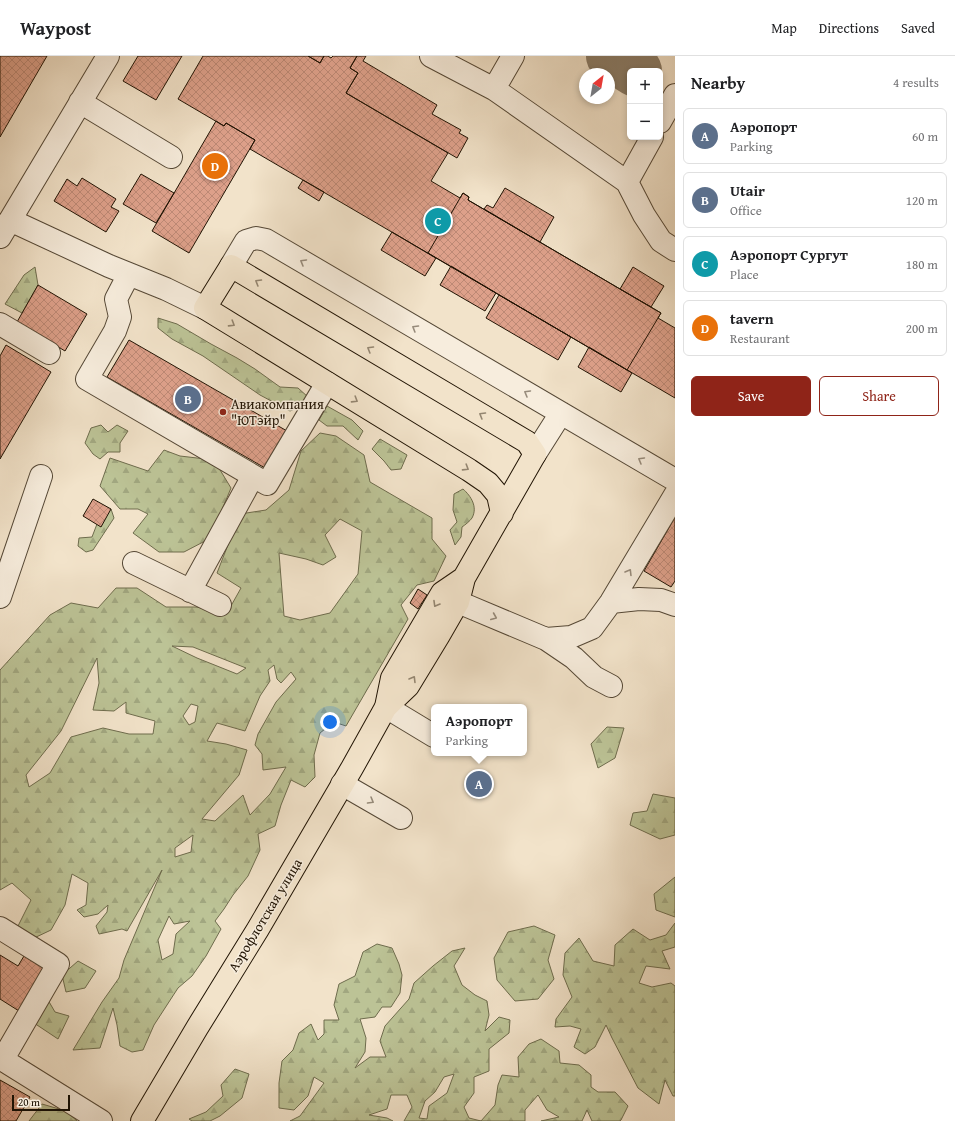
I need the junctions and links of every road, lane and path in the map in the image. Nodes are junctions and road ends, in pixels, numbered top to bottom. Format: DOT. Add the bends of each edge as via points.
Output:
graph roads {
  1 [pos="108,56"];
  2 [pos="431,56"];
  3 [pos="513,56"];
  4 [pos="494,88"];
  5 [pos="675,95"];
  6 [pos="80,102"];
  7 [pos="663,117"];
  8 [pos="650,140"];
  9 [pos="171,157"];
  10 [pos="627,182"];
  11 [pos="6,217"];
  12 [pos="675,250"];
  13 [pos="232,266"];
  14 [pos="129,274"];
  15 [pos="205,308"];
  16 [pos="0,324"];
  17 [pos="49,353"];
  18 [pos="327,383"];
  19 [pos="560,413"];
  20 [pos="535,454"];
  21 [pos="41,476"];
  22 [pos="253,476"];
  23 [pos="675,480"];
  24 [pos="675,495"];
  25 [pos="502,513"];
  26 [pos="134,563"];
  27 [pos="464,578"];
  28 [pos="190,591"];
  29 [pos="0,596"];
  30 [pos="458,602"];
  31 [pos="611,602"];
  32 [pos="220,605"];
  33 [pos="675,605"];
  34 [pos="546,639"];
  35 [pos="611,686"];
  36 [pos="386,707"];
  37 [pos="431,734"];
  38 [pos="342,784"];
  39 [pos="401,818"];
  40 [pos="0,928"];
  41 [pos="1,1058"];
  42 [pos="101,1121"];
  43 [pos="142,1121"];
  1 -- 6 [label="street"];
  2 -- 4 [label="street"];
  3 -- 4 [label="street"];
  4 -- 10 [label="street"];
  5 -- 7 [label="street"];
  6 -- 9 [label="street"];
  6 -- 11 [label="street"];
  8 -- 10 [label="street"];
  10 -- 12 [label="street" via="644,215 661,240"];
  11 -- 14 [label="street"];
  13 -- 15 [label="main road"];
  19 -- 13 [label="street, one-way" via="266,240 256,238 246,241"];
  20 -- 13 [label="main road, one-way" via="527,442"];
  14 -- 15 [label="street"];
  14 -- 22 [label="street" via="116,299 120,317 87,379"];
  15 -- 18 [label="main road, one-way"];
  16 -- 17 [label="street"];
  18 -- 22 [label="street" via="267,484"];
  18 -- 25 [label="main road, one-way" via="488,483 498,495"];
  19 -- 20 [label="street"];
  23 -- 19 [label="street, one-way"];
  20 -- 25 [label="main road, Аэрофлотская улица"];
  21 -- 29 [label="street"];
  22 -- 28 [label="street"];
  31 -- 24 [label="street, one-way"];
  25 -- 27 [label="main road, Аэрофлотская улица"];
  26 -- 28 [label="street"];
  27 -- 30 [label="main road, Аэрофлотская улица"];
  27 -- 36 [label="main road, Аэрофлотская улица, one-way" via="442,593 392,678"];
  28 -- 32 [label="street"];
  30 -- 34 [label="street, one-way"];
  36 -- 30 [label="main road, Аэрофлотская улица, one-way" via="408,686"];
  31 -- 33 [label="street" via="640,599 661,600"];
  31 -- 34 [label="street" via="592,628 571,637"];
  34 -- 35 [label="street"];
  36 -- 37 [label="street"];
  36 -- 38 [label="main road, Аэрофлотская улица"];
  38 -- 39 [label="street, one-way"];
  38 -- 43 [label="main road, Аэрофлотская улица"];
  40 -- 41 [label="street" via="58,964"];
  41 -- 42 [label="street"];
}
